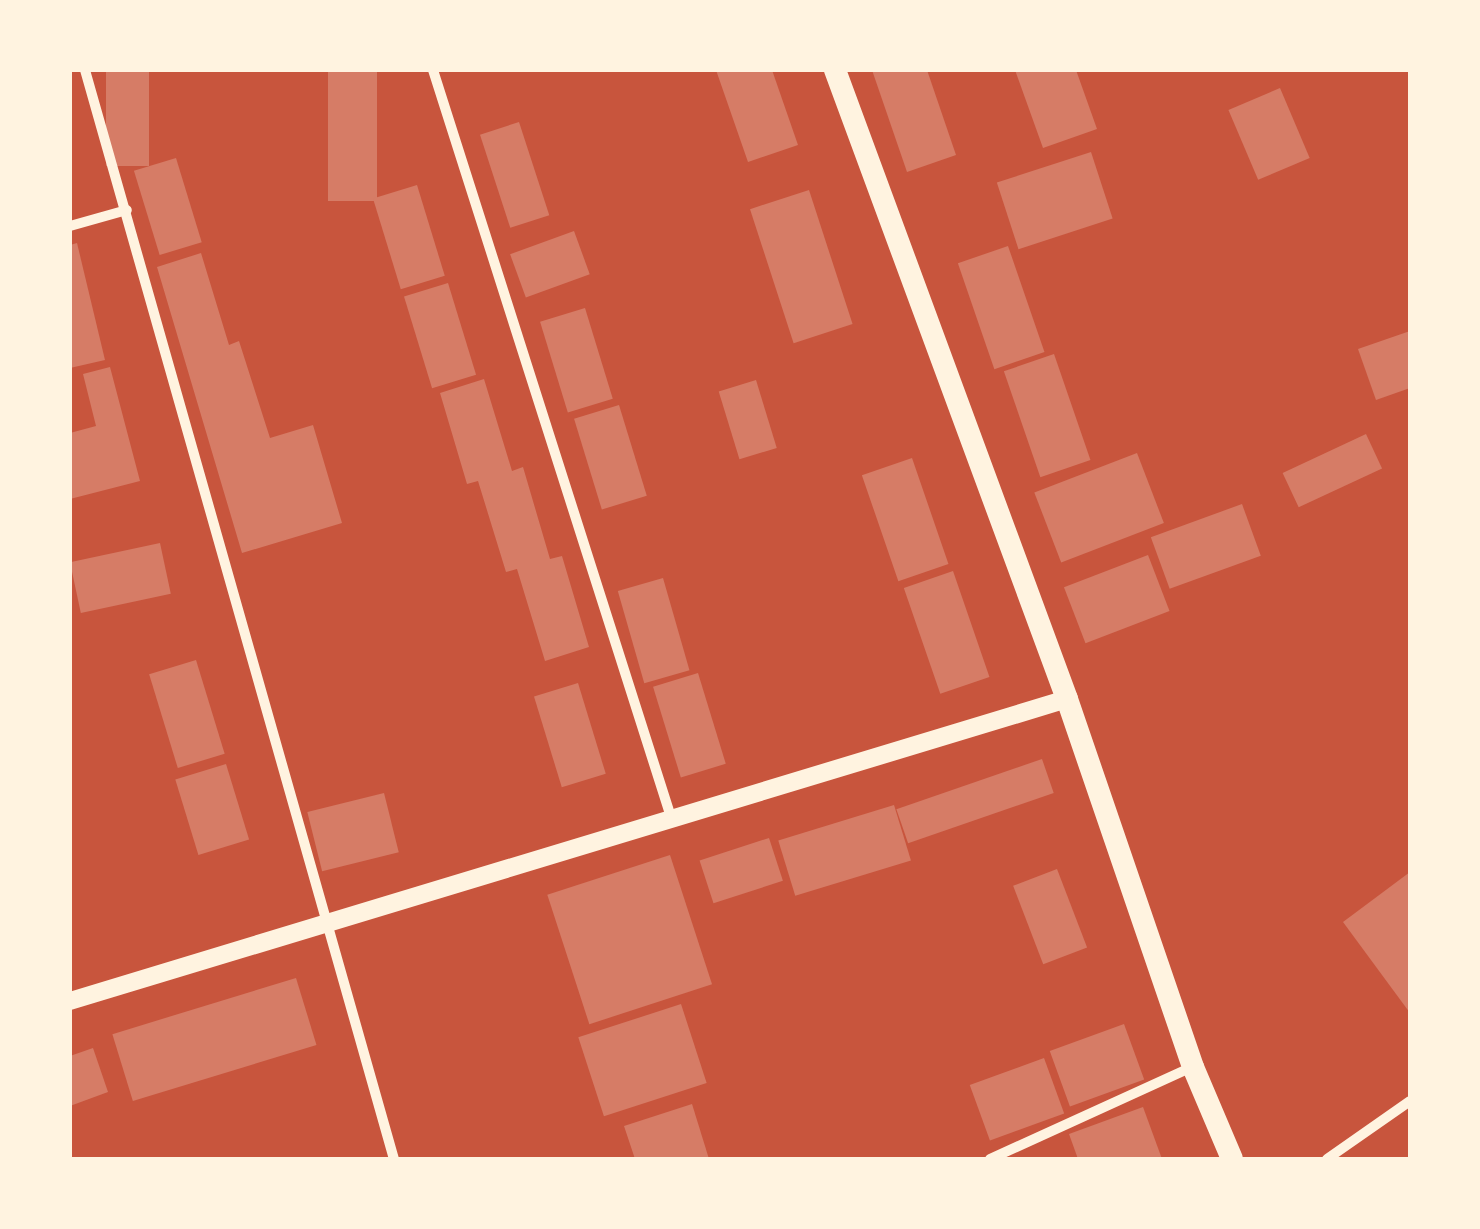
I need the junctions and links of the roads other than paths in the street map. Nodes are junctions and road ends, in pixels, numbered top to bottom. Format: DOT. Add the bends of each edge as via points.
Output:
graph roads {
  1 [pos="85,70"];
  2 [pos="433,70"];
  3 [pos="836,70"];
  4 [pos="127,210"];
  5 [pos="70,226"];
  6 [pos="1067,699"];
  7 [pos="671,818"];
  8 [pos="326,926"];
  9 [pos="70,1001"];
  10 [pos="1193,1067"];
  11 [pos="1410,1101"];
  12 [pos="394,1159"];
  13 [pos="990,1159"];
  14 [pos="1232,1159"];
  15 [pos="1327,1159"];
  1 -- 4 [label="street"];
  2 -- 7 [label="street"];
  3 -- 6 [label="main road"];
  4 -- 5 [label="street"];
  4 -- 8 [label="street"];
  6 -- 7 [label="street"];
  6 -- 10 [label="main road"];
  7 -- 8 [label="street"];
  8 -- 9 [label="street"];
  8 -- 12 [label="street"];
  10 -- 13 [label="street"];
  10 -- 14 [label="main road"];
  11 -- 15 [label="street"];
}
